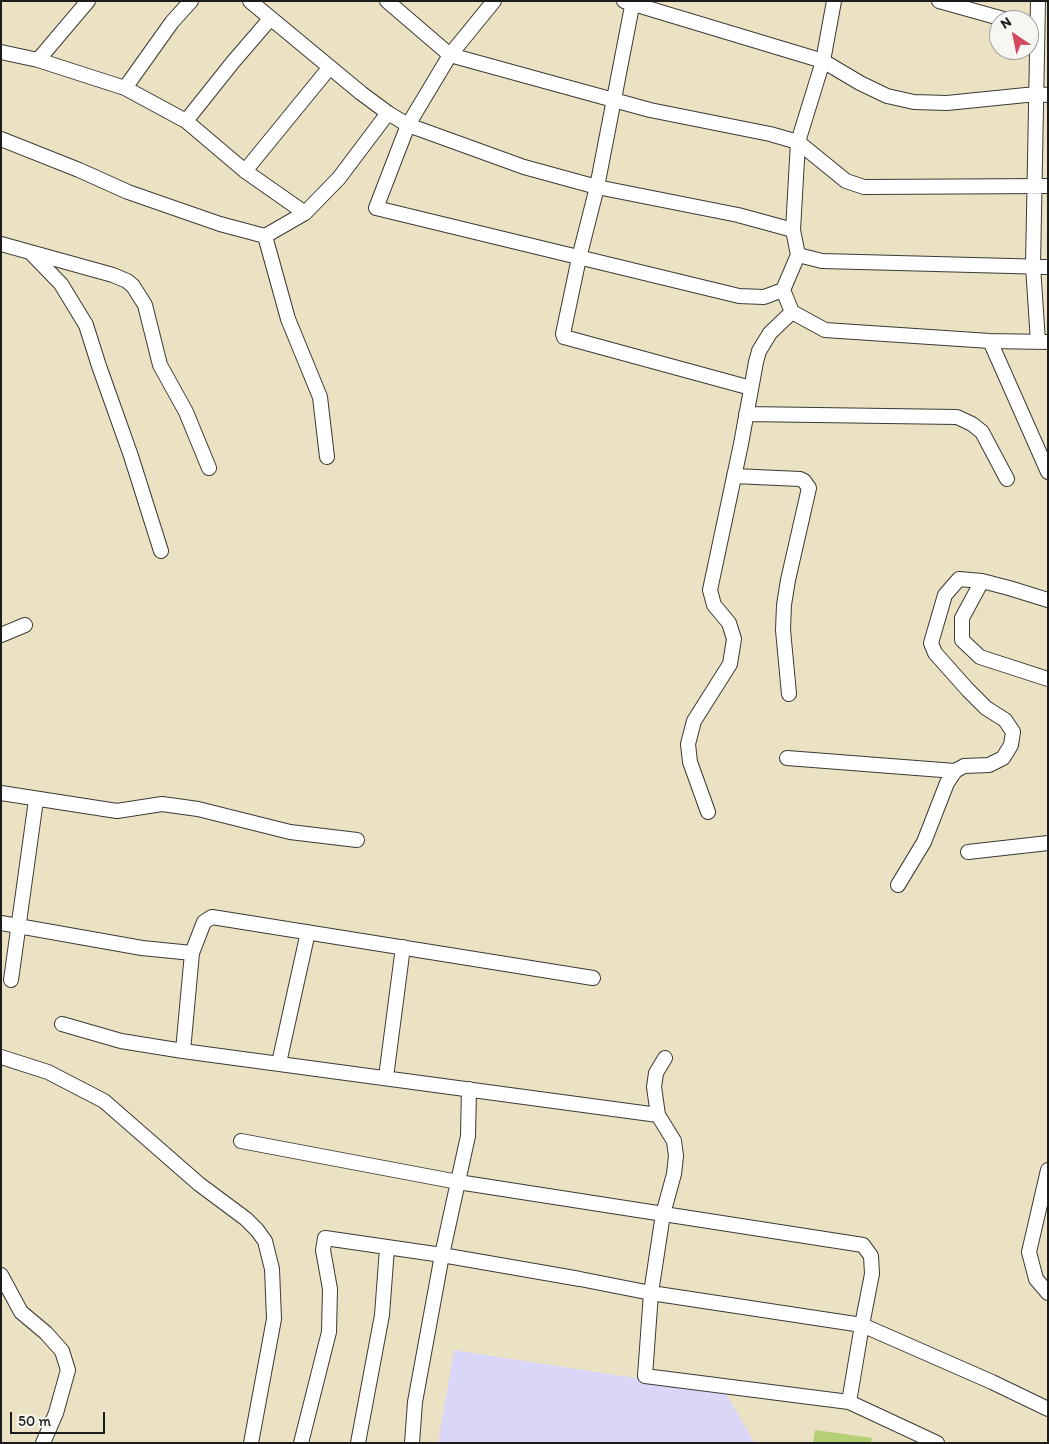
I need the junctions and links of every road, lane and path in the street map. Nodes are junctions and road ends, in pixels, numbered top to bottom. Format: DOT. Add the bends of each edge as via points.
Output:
graph roads {
  1 [pos="88,1"];
  2 [pos="190,1"];
  3 [pos="250,1"];
  4 [pos="388,1"];
  5 [pos="494,1"];
  6 [pos="834,1"];
  7 [pos="939,1"];
  8 [pos="630,2"];
  9 [pos="989,15"];
  10 [pos="270,19"];
  11 [pos="1039,45"];
  12 [pos="1,52"];
  13 [pos="450,55"];
  14 [pos="38,60"];
  15 [pos="823,61"];
  16 [pos="330,67"];
  17 [pos="125,88"];
  18 [pos="1042,94"];
  19 [pos="615,100"];
  20 [pos="388,113"];
  21 [pos="186,121"];
  22 [pos="408,125"];
  23 [pos="1,139"];
  24 [pos="798,142"];
  25 [pos="245,171"];
  26 [pos="1042,186"];
  27 [pos="597,187"];
  28 [pos="305,213"];
  29 [pos="793,230"];
  30 [pos="265,236"];
  31 [pos="1,244"];
  32 [pos="29,251"];
  33 [pos="798,255"];
  34 [pos="579,258"];
  35 [pos="1033,266"];
  36 [pos="1048,268"];
  37 [pos="782,290"];
  38 [pos="792,312"];
  39 [pos="990,341"];
  40 [pos="1043,342"];
  41 [pos="751,388"];
  42 [pos="746,414"];
  43 [pos="327,456"];
  44 [pos="209,468"];
  45 [pos="1048,472"];
  46 [pos="734,476"];
  47 [pos="1006,479"];
  48 [pos="161,551"];
  49 [pos="982,581"];
  50 [pos="1048,600"];
  51 [pos="25,625"];
  52 [pos="1,635"];
  53 [pos="1048,679"];
  54 [pos="789,694"];
  55 [pos="787,758"];
  56 [pos="955,771"];
  57 [pos="1,793"];
  58 [pos="36,800"];
  59 [pos="708,812"];
  60 [pos="357,840"];
  61 [pos="1048,843"];
  62 [pos="968,852"];
  63 [pos="898,884"];
  64 [pos="1,923"];
  65 [pos="18,925"];
  66 [pos="308,932"];
  67 [pos="403,947"];
  68 [pos="192,953"];
  69 [pos="593,978"];
  70 [pos="11,980"];
  71 [pos="62,1024"];
  72 [pos="184,1051"];
  73 [pos="1,1057"];
  74 [pos="665,1058"];
  75 [pos="279,1063"];
  76 [pos="386,1078"];
  77 [pos="469,1089"];
  78 [pos="658,1115"];
  79 [pos="241,1141"];
  80 [pos="1048,1170"];
  81 [pos="458,1182"];
  82 [pos="664,1214"];
  83 [pos="387,1248"];
  84 [pos="442,1256"];
  85 [pos="1,1275"];
  86 [pos="652,1293"];
  87 [pos="1048,1293"];
  88 [pos="862,1324"];
  89 [pos="849,1402"];
  90 [pos="1048,1409"];
  91 [pos="43,1443"];
  92 [pos="251,1443"];
  93 [pos="301,1443"];
  94 [pos="358,1443"];
  95 [pos="412,1443"];
  96 [pos="936,1443"];
  1 -- 14 [label="street"];
  2 -- 17 [label="street"];
  3 -- 10 [label="street"];
  4 -- 13 [label="street"];
  5 -- 13 [label="street"];
  6 -- 15 [label="street"];
  7 -- 9 [label="street"];
  8 -- 15 [label="street"];
  8 -- 19 [label="street"];
  10 -- 16 [label="street"];
  10 -- 21 [label="street"];
  11 -- 18 [label="street"];
  12 -- 14 [label="street"];
  13 -- 19 [label="street"];
  13 -- 22 [label="street"];
  14 -- 17 [label="street"];
  15 -- 18 [label="street" via="887,96 914,102 947,103"];
  15 -- 24 [label="street"];
  16 -- 20 [label="street"];
  16 -- 25 [label="street"];
  17 -- 21 [label="street"];
  18 -- 26 [label="street"];
  19 -- 24 [label="street"];
  19 -- 27 [label="street"];
  20 -- 22 [label="street"];
  20 -- 28 [label="street" via="339,178"];
  21 -- 25 [label="street"];
  22 -- 27 [label="street" via="524,167"];
  22 -- 34 [label="street" via="376,208"];
  23 -- 30 [label="street" via="128,192"];
  24 -- 26 [label="street" via="846,181 864,187"];
  24 -- 29 [label="street"];
  25 -- 28 [label="street"];
  26 -- 35 [label="street"];
  27 -- 29 [label="street" via="738,215"];
  27 -- 34 [label="street"];
  28 -- 30 [label="street"];
  29 -- 33 [label="street"];
  30 -- 43 [label="street" via="288,319 320,397"];
  31 -- 32 [label="street"];
  32 -- 44 [label="street" via="120,278 138,292 160,365 189,419"];
  32 -- 48 [label="street" via="61,284 86,324"];
  33 -- 35 [label="street" via="822,261"];
  33 -- 37 [label="street"];
  34 -- 37 [label="street" via="739,296 764,297"];
  34 -- 41 [label="street" via="562,332 564,337"];
  35 -- 36 [label="street"];
  35 -- 40 [label="street"];
  37 -- 38 [label="street"];
  38 -- 39 [label="street" via="825,330"];
  38 -- 41 [label="street" via="764,342"];
  39 -- 40 [label="street"];
  39 -- 45 [label="street"];
  41 -- 42 [label="street"];
  42 -- 46 [label="street"];
  42 -- 47 [label="street" via="957,417 982,432"];
  46 -- 54 [label="street" via="800,479 808,488 784,605"];
  46 -- 59 [label="street" via="710,590 714,605 732,627 734,648 726,672 694,721 688,744 690,762"];
  49 -- 50 [label="street"];
  49 -- 53 [label="street" via="962,618 962,640 980,657"];
  49 -- 56 [label="street" via="959,579 945,595 931,643 948,669 1014,732 1012,745 1003,758"];
  51 -- 52 [label="street"];
  55 -- 56 [label="street"];
  56 -- 63 [label="street" via="924,842"];
  57 -- 58 [label="street"];
  58 -- 60 [label="street" via="117,811 171,805 290,832"];
  58 -- 65 [label="street"];
  61 -- 62 [label="street"];
  64 -- 65 [label="street"];
  65 -- 68 [label="street" via="142,948"];
  65 -- 70 [label="street"];
  66 -- 67 [label="street"];
  66 -- 68 [label="street" via="212,917 204,922"];
  66 -- 75 [label="street"];
  67 -- 69 [label="street"];
  67 -- 76 [label="street"];
  68 -- 72 [label="street"];
  71 -- 72 [label="street" via="121,1041"];
  72 -- 75 [label="street"];
  73 -- 92 [label="street" via="48,1072 104,1102 199,1184 246,1219 265,1241 272,1269 274,1319"];
  74 -- 78 [label="street" via="656,1073 654,1088"];
  75 -- 76 [label="street"];
  76 -- 77 [label="street"];
  77 -- 78 [label="street"];
  77 -- 81 [label="street" via="468,1136"];
  78 -- 82 [label="street" via="674,1141 676,1156"];
  79 -- 81 [label="street"];
  80 -- 87 [label="street" via="1029,1252 1036,1279"];
  81 -- 82 [label="street"];
  81 -- 84 [label="street"];
  82 -- 86 [label="street"];
  82 -- 88 [label="street" via="863,1245 872,1256 872,1274"];
  83 -- 84 [label="street"];
  83 -- 93 [label="street" via="325,1238 323,1250 330,1289 329,1332"];
  83 -- 94 [label="street" via="382,1315"];
  84 -- 86 [label="street"];
  84 -- 95 [label="street" via="415,1402"];
  85 -- 91 [label="street" via="20,1312 62,1351 68,1370 56,1413"];
  86 -- 88 [label="street"];
  86 -- 89 [label="street" via="645,1376"];
  88 -- 89 [label="street"];
  88 -- 90 [label="street"];
  89 -- 96 [label="street"];
}
